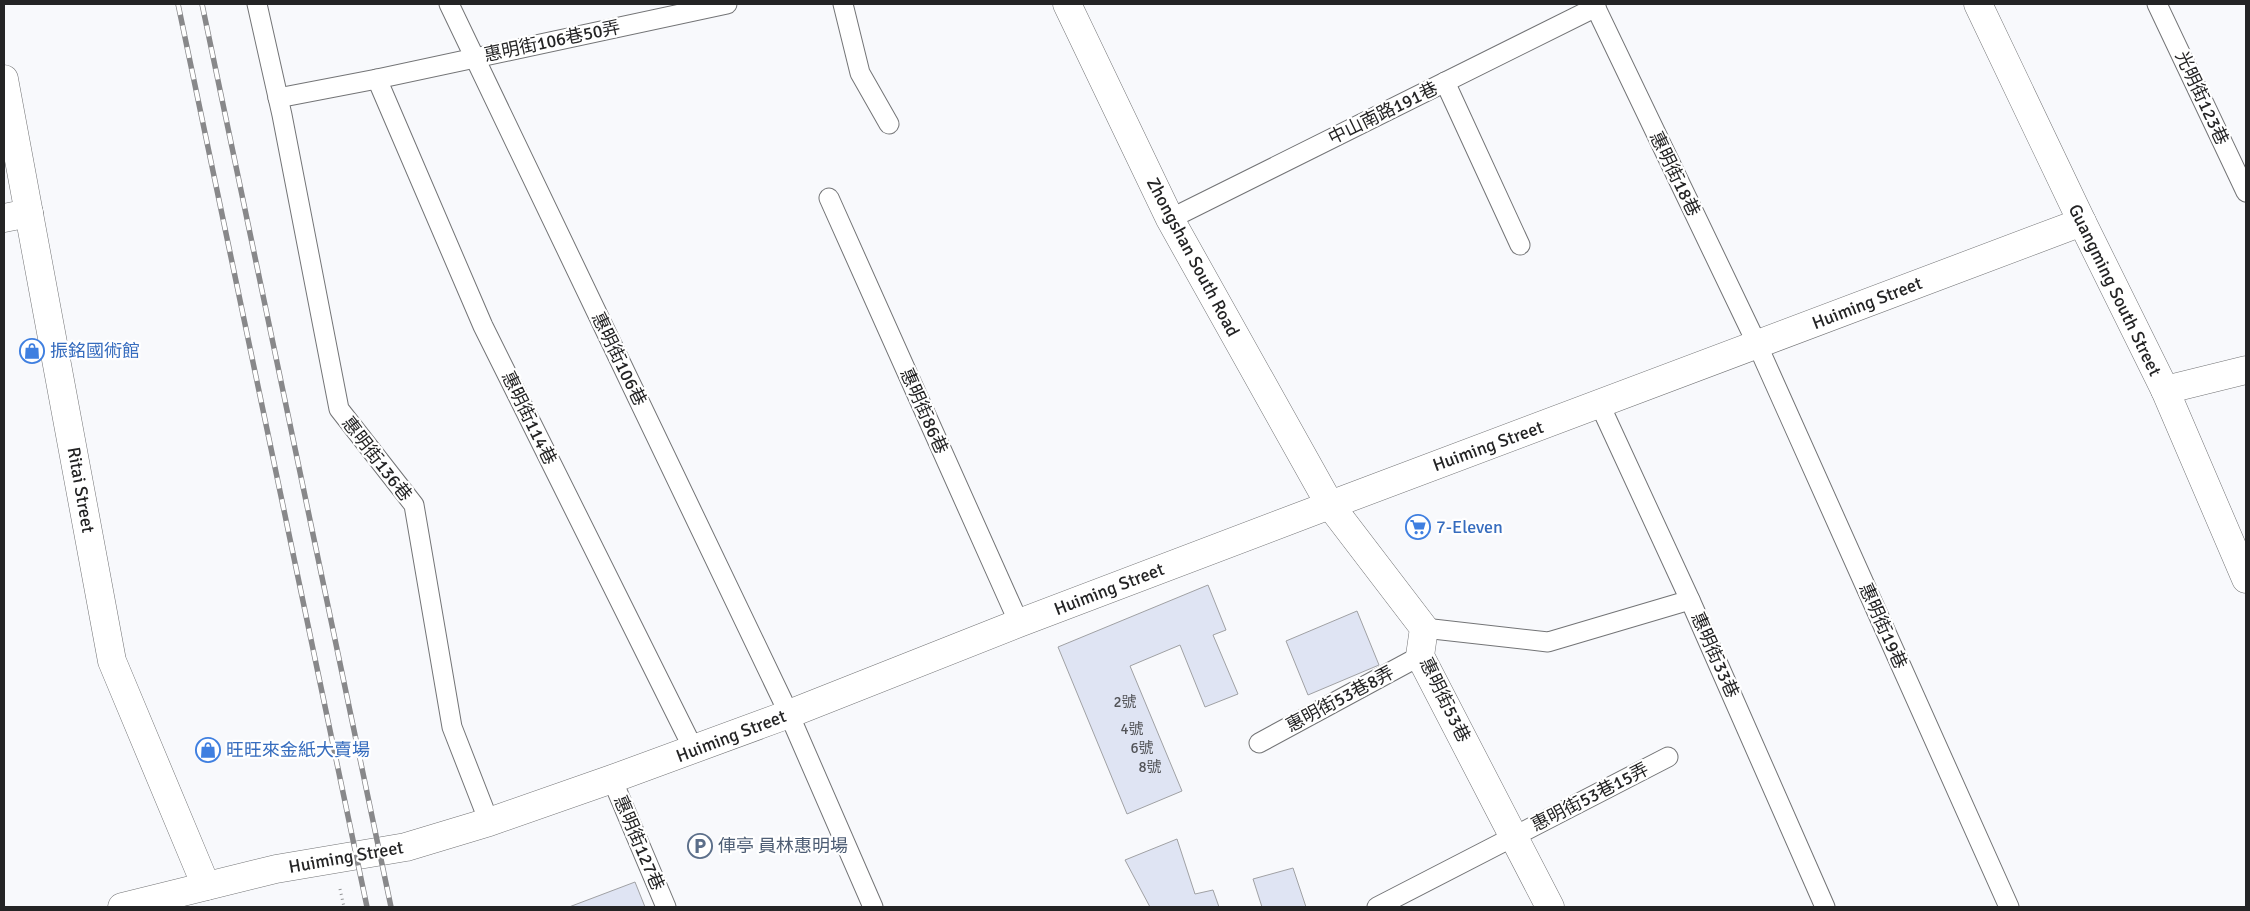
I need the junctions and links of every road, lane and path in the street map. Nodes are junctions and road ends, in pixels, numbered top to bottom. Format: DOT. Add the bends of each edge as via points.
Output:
graph roads {
  1 [pos="257,4"];
  2 [pos="449,4"];
  3 [pos="727,4"];
  4 [pos="844,4"];
  5 [pos="1067,4"];
  6 [pos="1978,4"];
  7 [pos="2157,4"];
  8 [pos="1595,5"];
  9 [pos="474,58"];
  10 [pos="378,79"];
  11 [pos="4,80"];
  12 [pos="1445,82"];
  13 [pos="278,98"];
  14 [pos="889,124"];
  15 [pos="2246,192"];
  16 [pos="829,198"];
  17 [pos="16,215"];
  18 [pos="1170,219"];
  19 [pos="2082,222"];
  20 [pos="1520,245"];
  21 [pos="1757,344"];
  22 [pos="2246,370"];
  23 [pos="2165,390"];
  24 [pos="1600,405"];
  25 [pos="1330,505"];
  26 [pos="2246,579"];
  27 [pos="1690,600"];
  28 [pos="1019,623"];
  29 [pos="1424,628"];
  30 [pos="1420,656"];
  31 [pos="789,714"];
  32 [pos="1259,743"];
  33 [pos="694,750"];
  34 [pos="1668,757"];
  35 [pos="612,779"];
  36 [pos="489,822"];
  37 [pos="1513,837"];
  38 [pos="206,886"];
  39 [pos="340,889"];
  40 [pos="122,907"];
  41 [pos="344,907"];
  42 [pos="666,907"];
  43 [pos="873,907"];
  44 [pos="1377,907"];
  45 [pos="1550,907"];
  46 [pos="1825,907"];
  47 [pos="2010,907"];
  1 -- 13 [label="lane, 惠明街136巷"];
  2 -- 9 [label="lane, 惠明街106巷"];
  3 -- 9 [label="lane, 惠明街106巷50弄"];
  4 -- 14 [label="lane" via="860,72"];
  5 -- 18 [label="street, Zhongshan South Road"];
  6 -- 19 [label="street, Guangming South Street"];
  7 -- 15 [label="lane, 光明街123巷"];
  8 -- 12 [label="lane, 中山南路191巷"];
  8 -- 21 [label="lane, 惠明街18巷"];
  9 -- 10 [label="lane, 惠明街106巷50弄"];
  9 -- 31 [label="lane, 惠明街106巷"];
  10 -- 13 [label="lane, 惠明街106巷50弄"];
  10 -- 33 [label="lane, 惠明街114巷" via="483,326"];
  11 -- 17 [label="street, Ritai Street"];
  12 -- 18 [label="lane, 中山南路191巷"];
  12 -- 20 [label="lane"];
  13 -- 36 [label="lane, 惠明街136巷" via="339,409 414,505 452,727"];
  16 -- 28 [label="lane, 惠明街86巷"];
  17 -- 38 [label="street, Ritai Street" via="112,661"];
  18 -- 25 [label="street, Zhongshan South Road"];
  19 -- 21 [label="street, Huiming Street"];
  19 -- 23 [label="street, Guangming South Street"];
  21 -- 24 [label="street, Huiming Street"];
  21 -- 47 [label="lane, 惠明街19巷"];
  22 -- 23 [label="street"];
  23 -- 26 [label="street, Guangming South Street"];
  24 -- 25 [label="street, Huiming Street"];
  24 -- 27 [label="lane, 惠明街33巷"];
  25 -- 28 [label="street, Huiming Street"];
  25 -- 29 [label="street"];
  27 -- 29 [label="lane" via="1548,642"];
  27 -- 46 [label="lane, 惠明街33巷"];
  28 -- 31 [label="street, Huiming Street"];
  29 -- 30 [label="street, 惠明街53巷"];
  30 -- 32 [label="lane, 惠明街53巷8弄"];
  30 -- 37 [label="street, 惠明街53巷"];
  31 -- 33 [label="street, Huiming Street"];
  31 -- 43 [label="lane, 惠明街106巷"];
  33 -- 35 [label="street, Huiming Street"];
  34 -- 37 [label="lane, 惠明街53巷15弄"];
  35 -- 36 [label="street, Huiming Street"];
  35 -- 42 [label="lane, 惠明街127巷"];
  36 -- 38 [label="street, Huiming Street" via="406,846 276,869"];
  37 -- 44 [label="lane, 惠明街53巷15弄"];
  37 -- 45 [label="street, 惠明街53巷"];
  38 -- 40 [label="street, Huiming Street"];
  39 -- 41 [label="path"];
}
